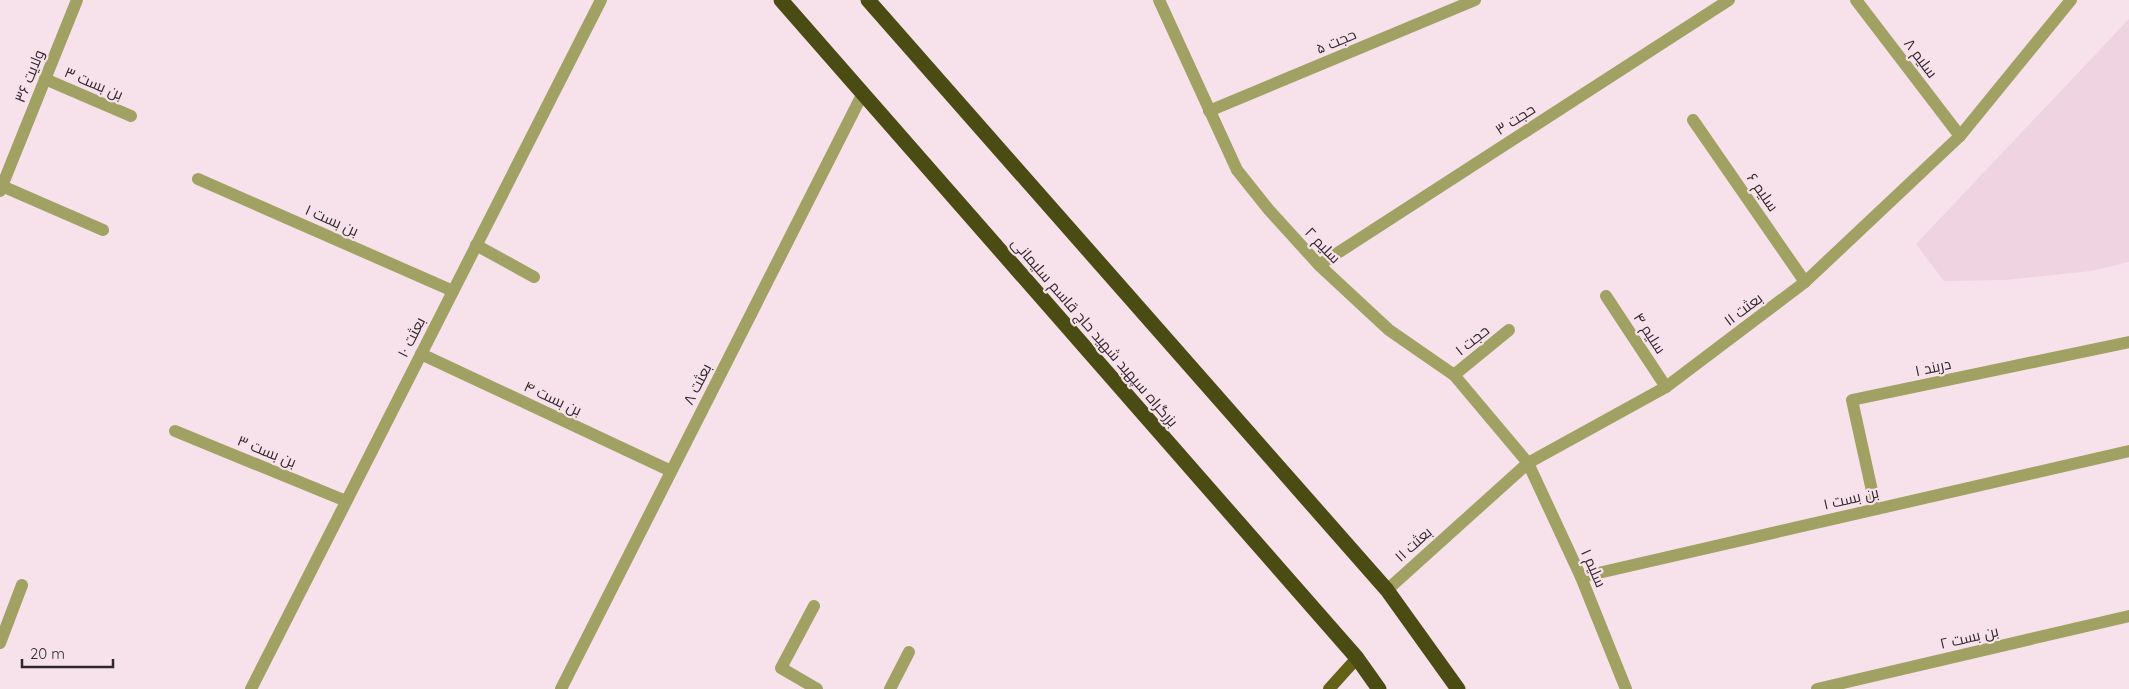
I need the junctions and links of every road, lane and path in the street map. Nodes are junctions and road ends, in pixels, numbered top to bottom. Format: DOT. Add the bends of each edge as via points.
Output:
graph roads {
  1 [pos="77,0"];
  2 [pos="601,0"];
  3 [pos="781,0"];
  4 [pos="868,0"];
  5 [pos="1159,0"];
  6 [pos="1475,0"];
  7 [pos="1729,0"];
  8 [pos="1856,0"];
  9 [pos="2071,0"];
  10 [pos="45,79"];
  11 [pos="863,93"];
  12 [pos="1209,111"];
  13 [pos="131,116"];
  14 [pos="1693,120"];
  15 [pos="1960,136"];
  16 [pos="198,180"];
  17 [pos="1,189"];
  18 [pos="103,230"];
  19 [pos="476,246"];
  20 [pos="1319,265"];
  21 [pos="534,277"];
  22 [pos="1806,282"];
  23 [pos="453,291"];
  24 [pos="1606,296"];
  25 [pos="1510,330"];
  26 [pos="2129,342"];
  27 [pos="421,354"];
  28 [pos="1454,375"];
  29 [pos="1666,388"];
  30 [pos="175,431"];
  31 [pos="2129,451"];
  32 [pos="1528,463"];
  33 [pos="671,471"];
  34 [pos="346,501"];
  35 [pos="1876,509"];
  36 [pos="1581,577"];
  37 [pos="22,585"];
  38 [pos="1387,590"];
  39 [pos="814,606"];
  40 [pos="2129,616"];
  41 [pos="0,643"];
  42 [pos="909,652"];
  43 [pos="1357,658"];
  44 [pos="250,689"];
  45 [pos="561,689"];
  46 [pos="817,689"];
  47 [pos="890,689"];
  48 [pos="1329,689"];
  49 [pos="1379,689"];
  50 [pos="1458,689"];
  51 [pos="1626,689"];
  52 [pos="1816,689"];
  1 -- 10 [label="street, ولایت ۳۶"];
  2 -- 19 [label="street, بعثت ۱۰"];
  3 -- 11 [label="highway, بزرگراه سپهبد شهید حاج قاسم سلیمانی"];
  4 -- 38 [label="highway"];
  5 -- 12 [label="street, سلیم ۲"];
  6 -- 12 [label="street, حجت ۵"];
  7 -- 20 [label="street, حجت ۳"];
  8 -- 15 [label="street, سلیم ۸"];
  9 -- 15 [label="street, بعثت ۱۱"];
  10 -- 13 [label="street, بن بست ۳"];
  10 -- 17 [label="street, ولایت ۳۶"];
  11 -- 33 [label="street, بعثت ۸"];
  11 -- 43 [label="highway, بزرگراه سپهبد شهید حاج قاسم سلیمانی"];
  12 -- 20 [label="street, سلیم ۲" via="1237,170"];
  14 -- 22 [label="street, سلیم ۶"];
  15 -- 22 [label="street, بعثت ۱۱"];
  16 -- 23 [label="street, بن بست ۱"];
  17 -- 18 [label="street"];
  19 -- 21 [label="street"];
  19 -- 23 [label="street, بعثت ۱۰"];
  20 -- 28 [label="street, سلیم ۲" via="1389,330"];
  22 -- 29 [label="street, بعثت ۱۱"];
  23 -- 27 [label="street, بعثت ۱۰"];
  24 -- 29 [label="street, سلیم ۴"];
  25 -- 28 [label="street, حجت ۱"];
  26 -- 35 [label="street, دربند ۱" via="1852,400"];
  27 -- 33 [label="street, بن بست ۴"];
  27 -- 34 [label="street, بعثت ۱۰"];
  28 -- 32 [label="street, سلیم ۲"];
  29 -- 32 [label="street, بعثت ۱۱"];
  30 -- 34 [label="street, بن بست ۳"];
  31 -- 35 [label="street, بن بست ۱"];
  32 -- 36 [label="street, سلیم ۱"];
  32 -- 38 [label="street, بعثت ۱۱"];
  33 -- 45 [label="street, بعثت ۸"];
  34 -- 44 [label="street, بعثت ۱۰"];
  35 -- 36 [label="street, بن بست ۱"];
  36 -- 51 [label="street, سلیم ۱"];
  37 -- 41 [label="street"];
  38 -- 50 [label="highway"];
  39 -- 46 [label="street" via="780,668"];
  40 -- 52 [label="street, بن بست ۲"];
  42 -- 47 [label="street"];
  43 -- 48 [label="main road"];
  43 -- 49 [label="highway, بزرگراه سپهبد شهید حاج قاسم سلیمانی"];
}
